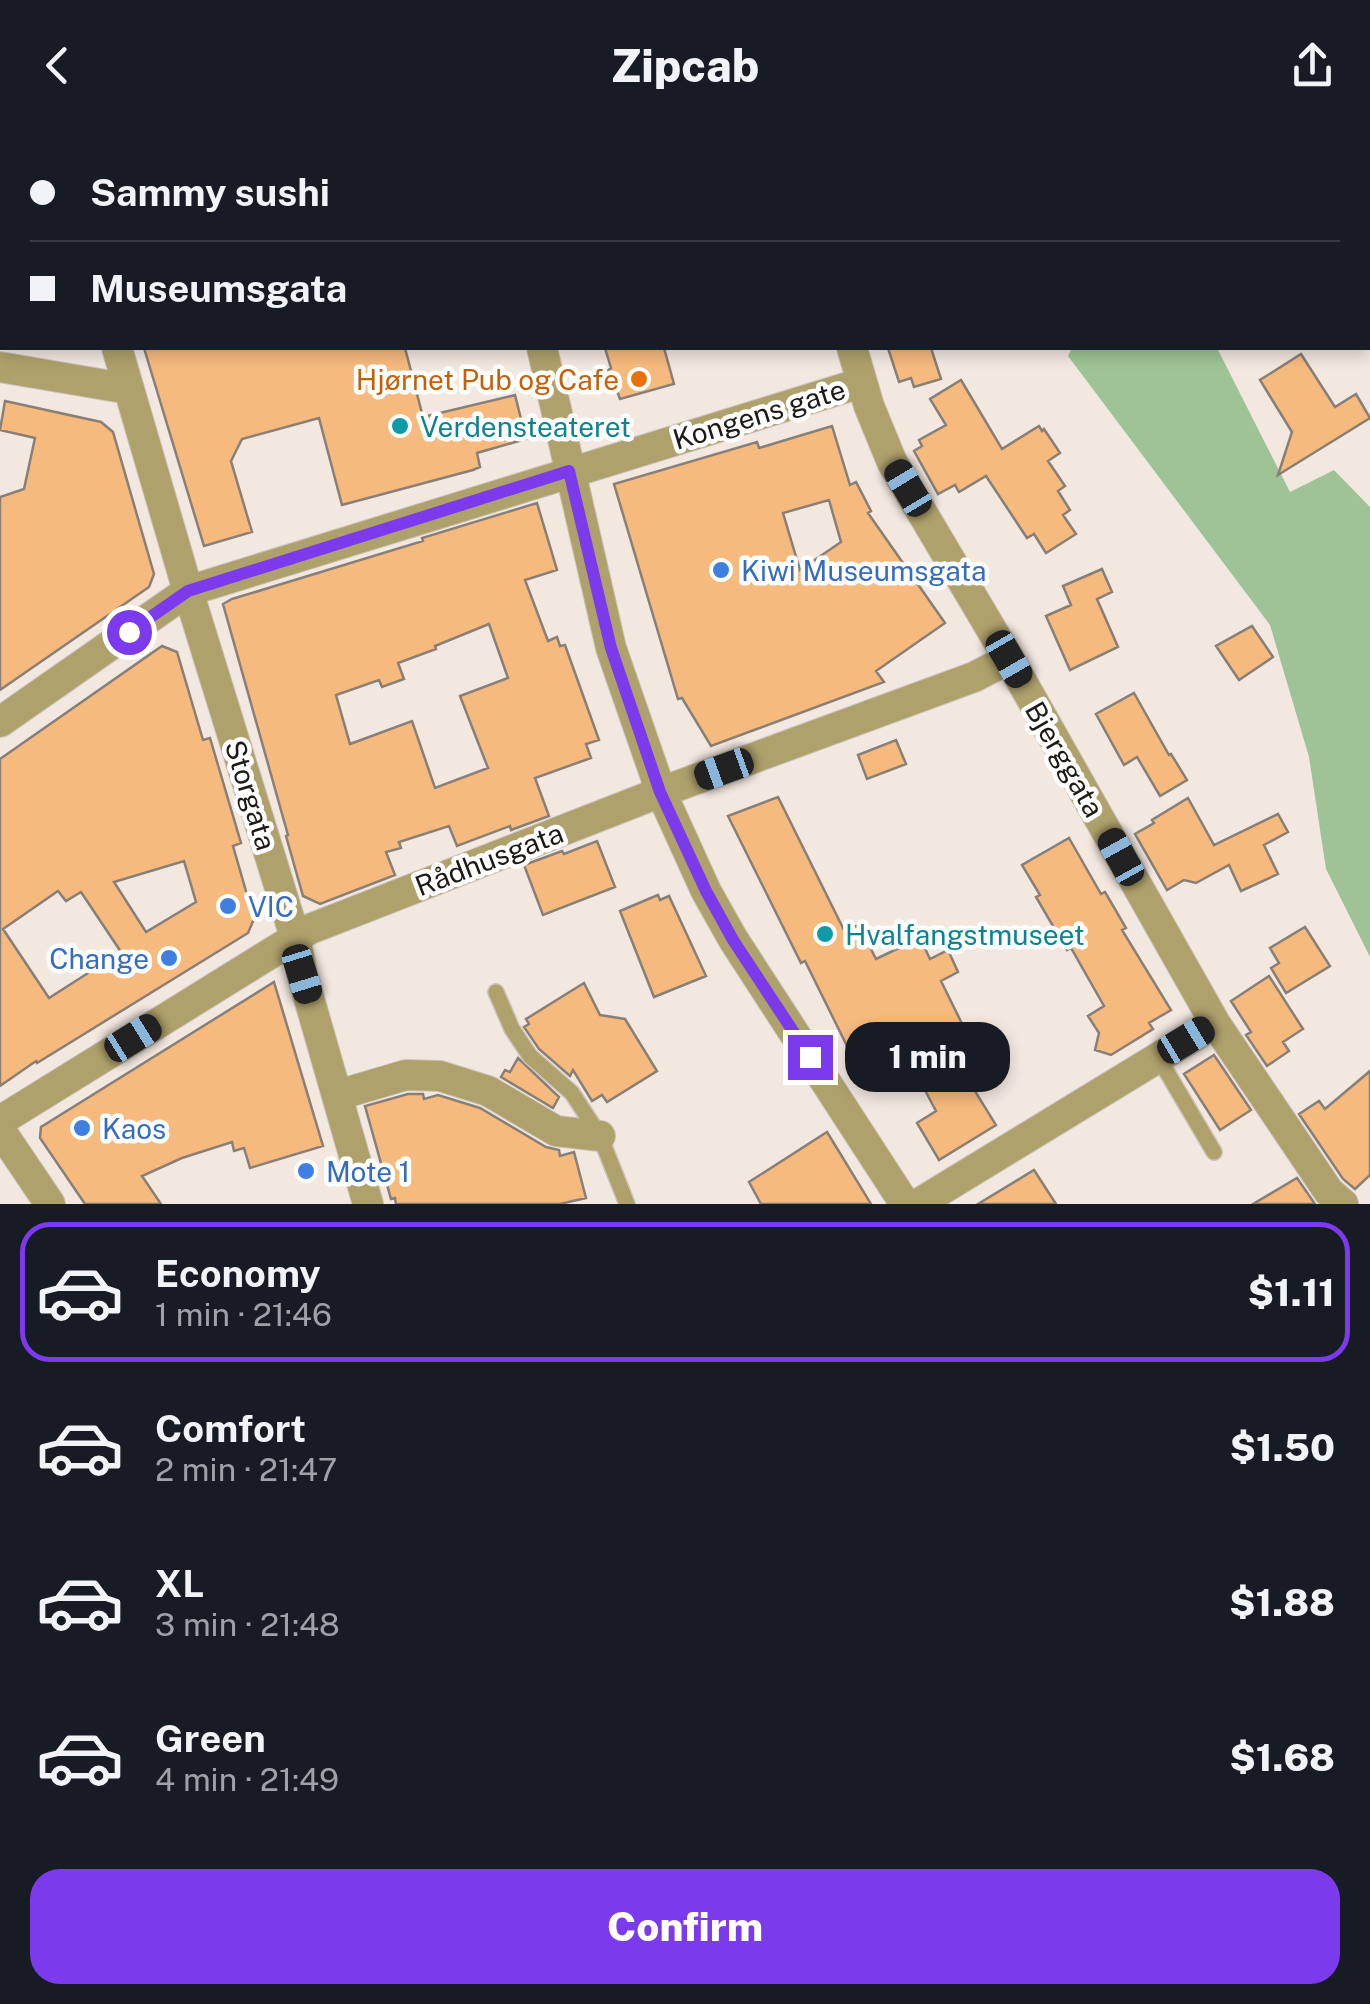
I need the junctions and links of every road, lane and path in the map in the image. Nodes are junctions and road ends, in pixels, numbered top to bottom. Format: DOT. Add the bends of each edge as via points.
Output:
graph roads {
  1 [pos="118,350"];
  2 [pos="542,350"];
  3 [pos="853,350"];
  4 [pos="0,367"];
  5 [pos="861,382"];
  6 [pos="129,388"];
  7 [pos="569,471"];
  8 [pos="188,591"];
  9 [pos="1009,659"];
  10 [pos="0,722"];
  11 [pos="660,792"];
  12 [pos="295,937"];
  13 [pos="496,992"];
  14 [pos="1215,1022"];
  15 [pos="1158,1057"];
  16 [pos="338,1095"];
  17 [pos="0,1121"];
  18 [pos="0,1130"];
  19 [pos="600,1136"];
  20 [pos="1214,1152"];
  21 [pos="50,1204"];
  22 [pos="368,1204"];
  23 [pos="627,1204"];
  24 [pos="905,1204"];
  25 [pos="918,1204"];
  26 [pos="1342,1204"];
  1 -- 6 [label="street, Storgata"];
  2 -- 7 [label="street"];
  3 -- 5 [label="street, Bjerggata"];
  4 -- 6 [label="street"];
  5 -- 7 [label="street, Kongens gate"];
  5 -- 9 [label="street, Bjerggata" via="892,462"];
  6 -- 8 [label="street, Storgata"];
  7 -- 8 [label="street, Kongens gate"];
  7 -- 11 [label="street" via="611,648"];
  8 -- 10 [label="street, Kongens gate"];
  8 -- 12 [label="street, Storgata"];
  9 -- 11 [label="street, Rådhusgata"];
  9 -- 14 [label="street, Bjerggata"];
  11 -- 12 [label="street, Rådhusgata"];
  11 -- 24 [label="street" via="733,940"];
  12 -- 16 [label="street, Storgata"];
  12 -- 17 [label="street, Rådhusgata"];
  13 -- 19 [label="lane" via="530,1056 572,1093"];
  14 -- 15 [label="street"];
  14 -- 26 [label="street, Bjerggata"];
  15 -- 20 [label="lane"];
  15 -- 25 [label="street"];
  16 -- 19 [label="street" via="406,1075 440,1076 488,1091 556,1130"];
  16 -- 22 [label="street, Storgata"];
  18 -- 21 [label="street"];
  19 -- 23 [label="lane"];
}
